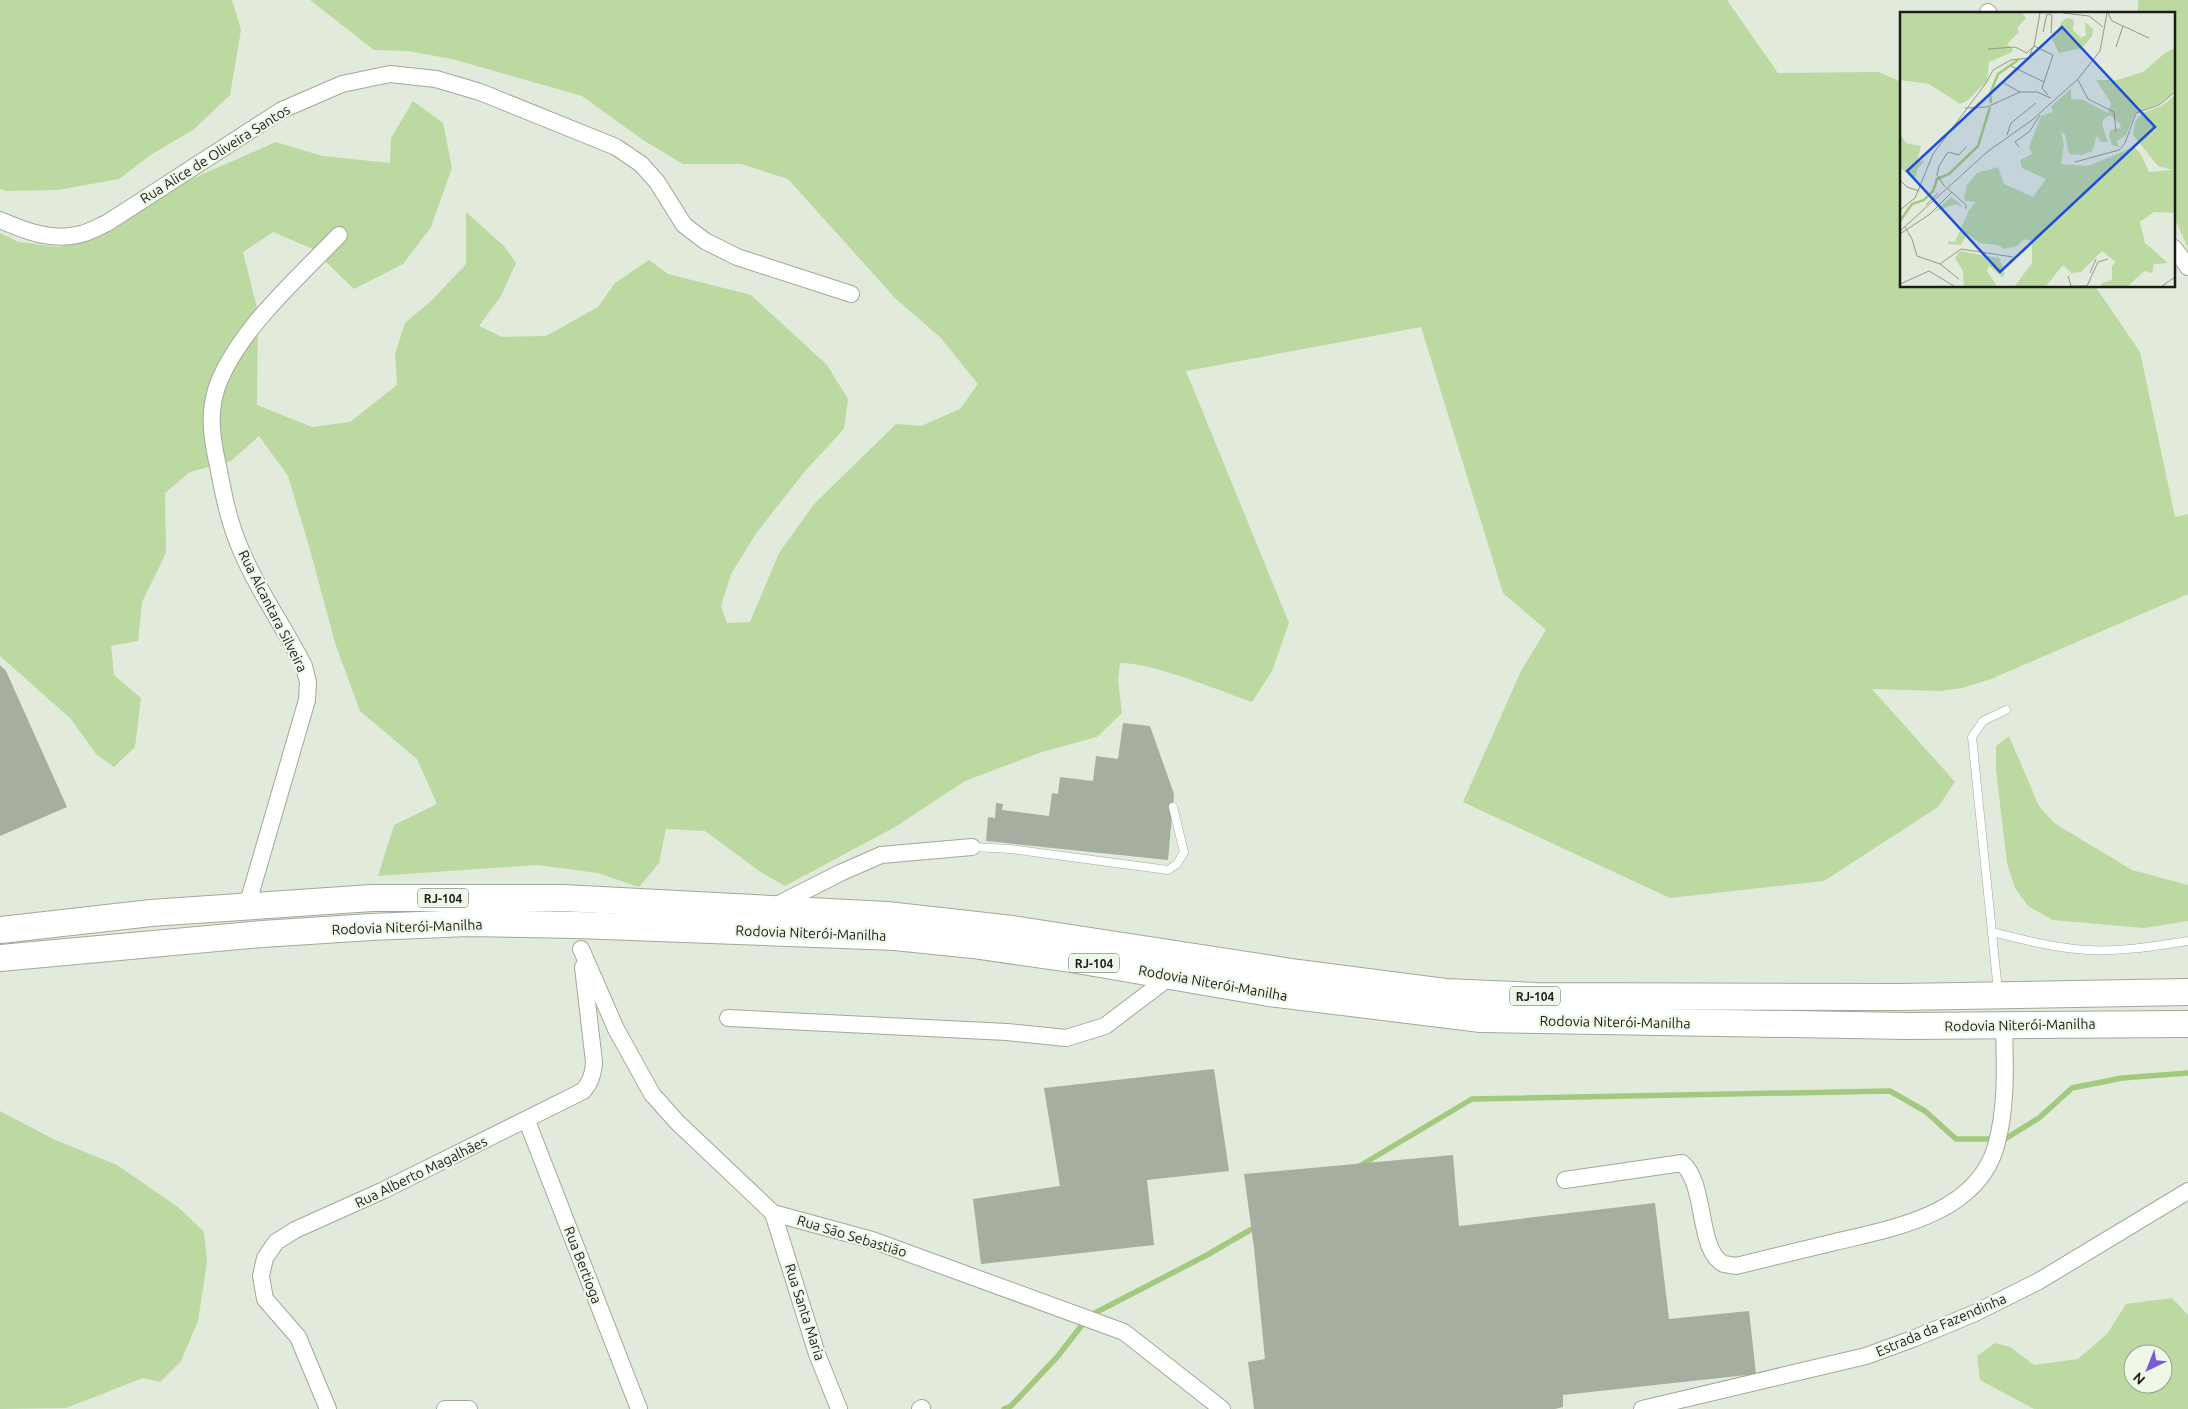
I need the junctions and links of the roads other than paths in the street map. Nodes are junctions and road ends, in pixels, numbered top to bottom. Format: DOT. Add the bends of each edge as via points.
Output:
graph roads {
  1 [pos="0,220"];
  2 [pos="339,235"];
  3 [pos="2176,251"];
  4 [pos="2188,267"];
  5 [pos="851,294"];
  6 [pos="2006,710"];
  7 [pos="1173,807"];
  8 [pos="972,847"];
  9 [pos="246,906"];
  10 [pos="771,908"];
  11 [pos="0,930"];
  12 [pos="1992,932"];
  13 [pos="579,937"];
  14 [pos="2188,941"];
  15 [pos="0,958"];
  16 [pos="1171,976"];
  17 [pos="2188,992"];
  18 [pos="1999,996"];
  19 [pos="728,1018"];
  20 [pos="2188,1024"];
  21 [pos="2004,1026"];
  22 [pos="527,1121"];
  23 [pos="1565,1180"];
  24 [pos="2188,1192"];
  25 [pos="773,1213"];
  26 [pos="328,1409"];
  27 [pos="444,1409"];
  28 [pos="469,1409"];
  29 [pos="639,1409"];
  30 [pos="839,1409"];
  31 [pos="1222,1409"];
  32 [pos="1642,1409"];
  1 -- 5 [label="street, Rua Alice de Oliveira Santos" via="22,230 51,237 80,234 106,223 282,110 342,84 390,74 436,79 480,92 616,147 641,164 657,182 684,225 705,241 737,257"];
  2 -- 9 [label="street, Rua Alcantara Silveira" via="265,312 221,377 212,403 212,436 238,542 304,666 308,682 308,700"];
  3 -- 4 [label="street"];
  6 -- 12 [label="lane" via="1983,721 1972,737"];
  7 -- 8 [label="lane" via="1184,852 1177,864 1168,870 1011,849"];
  8 -- 10 [label="street" via="881,855"];
  9 -- 10 [label="highway, Rodovia Niterói-Manilha / RJ-104" via="372,898 563,898"];
  9 -- 11 [label="highway, Rodovia Niterói-Manilha / RJ-104"];
  10 -- 18 [label="highway, Rodovia Niterói-Manilha / RJ-104" via="887,915 1012,929 1298,974 1445,992 1607,997"];
  12 -- 14 [label="lane" via="2042,945 2089,950"];
  12 -- 18 [label="lane"];
  13 -- 15 [label="highway, Rodovia Niterói-Manilha / RJ-104" via="468,923 252,935"];
  13 -- 16 [label="highway, Rodovia Niterói-Manilha / RJ-104" via="896,937 974,945"];
  13 -- 22 [label="street, Rua Alberto Magalhães" via="592,1029 593,1074 583,1091"];
  13 -- 25 [label="street, Rua São Sebastião" via="616,1029 652,1094"];
  16 -- 19 [label="street" via="1105,1026 1066,1038 1007,1032"];
  16 -- 21 [label="highway, Rodovia Niterói-Manilha / RJ-104" via="1269,993 1480,1019"];
  17 -- 18 [label="highway, Rodovia Niterói-Manilha / RJ-104"];
  20 -- 21 [label="highway, Rodovia Niterói-Manilha / RJ-104"];
  21 -- 23 [label="street" via="2004,1098 1996,1147 1986,1168 1973,1185 1946,1207 1907,1225 1736,1266 1724,1264 1715,1256 1693,1177 1682,1163"];
  22 -- 26 [label="street, Rua Alberto Magalhães" via="295,1230 276,1242 265,1258 261,1276 265,1299 298,1337"];
  22 -- 29 [label="street, Rua Bertioga"];
  24 -- 32 [label="street, Estrada da Fazendinha" via="2039,1281 1915,1338 1866,1356"];
  25 -- 30 [label="street, Rua Santa Maria" via="817,1354"];
  25 -- 31 [label="street, Rua São Sebastião" via="872,1240 1124,1332"];
  27 -- 28 [label="street"];
}
